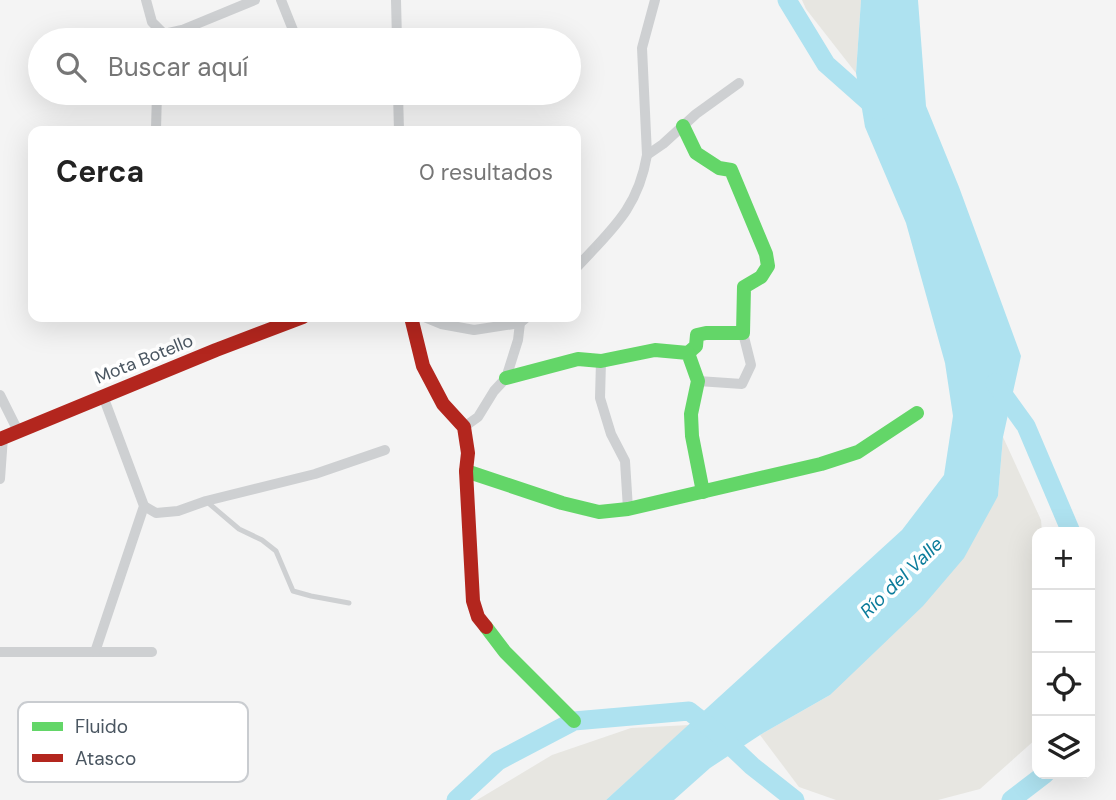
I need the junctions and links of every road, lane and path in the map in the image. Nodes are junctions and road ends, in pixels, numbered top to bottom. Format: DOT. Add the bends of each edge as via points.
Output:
graph roads {
  1 [pos="146,0"];
  2 [pos="255,0"];
  3 [pos="281,0"];
  4 [pos="396,0"];
  5 [pos="655,0"];
  6 [pos="156,28"];
  7 [pos="187,28"];
  8 [pos="293,28"];
  9 [pos="397,28"];
  10 [pos="739,83"];
  11 [pos="157,105"];
  12 [pos="398,105"];
  13 [pos="156,126"];
  14 [pos="399,126"];
  15 [pos="683,126"];
  16 [pos="647,155"];
  17 [pos="581,263"];
  18 [pos="290,322"];
  19 [pos="412,322"];
  20 [pos="436,322"];
  21 [pos="513,322"];
  22 [pos="522,322"];
  23 [pos="743,332"];
  24 [pos="688,352"];
  25 [pos="601,361"];
  26 [pos="506,378"];
  27 [pos="698,381"];
  28 [pos="0,396"];
  29 [pos="103,396"];
  30 [pos="918,413"];
  31 [pos="464,427"];
  32 [pos="18,431"];
  33 [pos="2,438"];
  34 [pos="385,450"];
  35 [pos="466,471"];
  36 [pos="0,479"];
  37 [pos="702,492"];
  38 [pos="206,501"];
  39 [pos="144,506"];
  40 [pos="628,509"];
  41 [pos="349,603"];
  42 [pos="0,652"];
  43 [pos="95,652"];
  44 [pos="152,652"];
  45 [pos="574,721"];
  1 -- 6 [label="street"];
  2 -- 7 [label="street"];
  3 -- 8 [label="street"];
  4 -- 9 [label="street"];
  5 -- 16 [label="street" via="642,48"];
  10 -- 15 [label="street"];
  11 -- 13 [label="street"];
  12 -- 14 [label="street"];
  15 -- 16 [label="street"];
  15 -- 23 [label="street" via="696,153 731,170 766,254 768,266 761,277 744,287"];
  16 -- 17 [label="street" via="637,194 626,214"];
  18 -- 29 [label="street, Mota Botello"];
  19 -- 31 [label="street" via="424,366 443,404"];
  20 -- 21 [label="street" via="474,330"];
  22 -- 26 [label="street"];
  23 -- 24 [label="street" via="697,335 696,346"];
  23 -- 27 [label="street" via="751,365 742,384"];
  24 -- 25 [label="street" via="655,350"];
  24 -- 27 [label="street"];
  25 -- 26 [label="street" via="578,359"];
  25 -- 40 [label="street" via="600,398 625,461"];
  26 -- 31 [label="street" via="478,417"];
  27 -- 37 [label="street" via="691,414"];
  28 -- 32 [label="street"];
  29 -- 32 [label="street, Mota Botello"];
  29 -- 39 [label="street"];
  30 -- 37 [label="street" via="858,452"];
  31 -- 35 [label="street"];
  32 -- 33 [label="street, Mota Botello"];
  33 -- 36 [label="street"];
  34 -- 38 [label="street" via="315,474"];
  35 -- 40 [label="street" via="599,512"];
  35 -- 45 [label="street" via="473,601 478,617 505,652"];
  37 -- 40 [label="street"];
  38 -- 39 [label="street" via="156,513"];
  38 -- 41 [label="lane" via="239,529 276,551 293,591"];
  39 -- 43 [label="street"];
  42 -- 43 [label="street"];
  43 -- 44 [label="street"];
}
